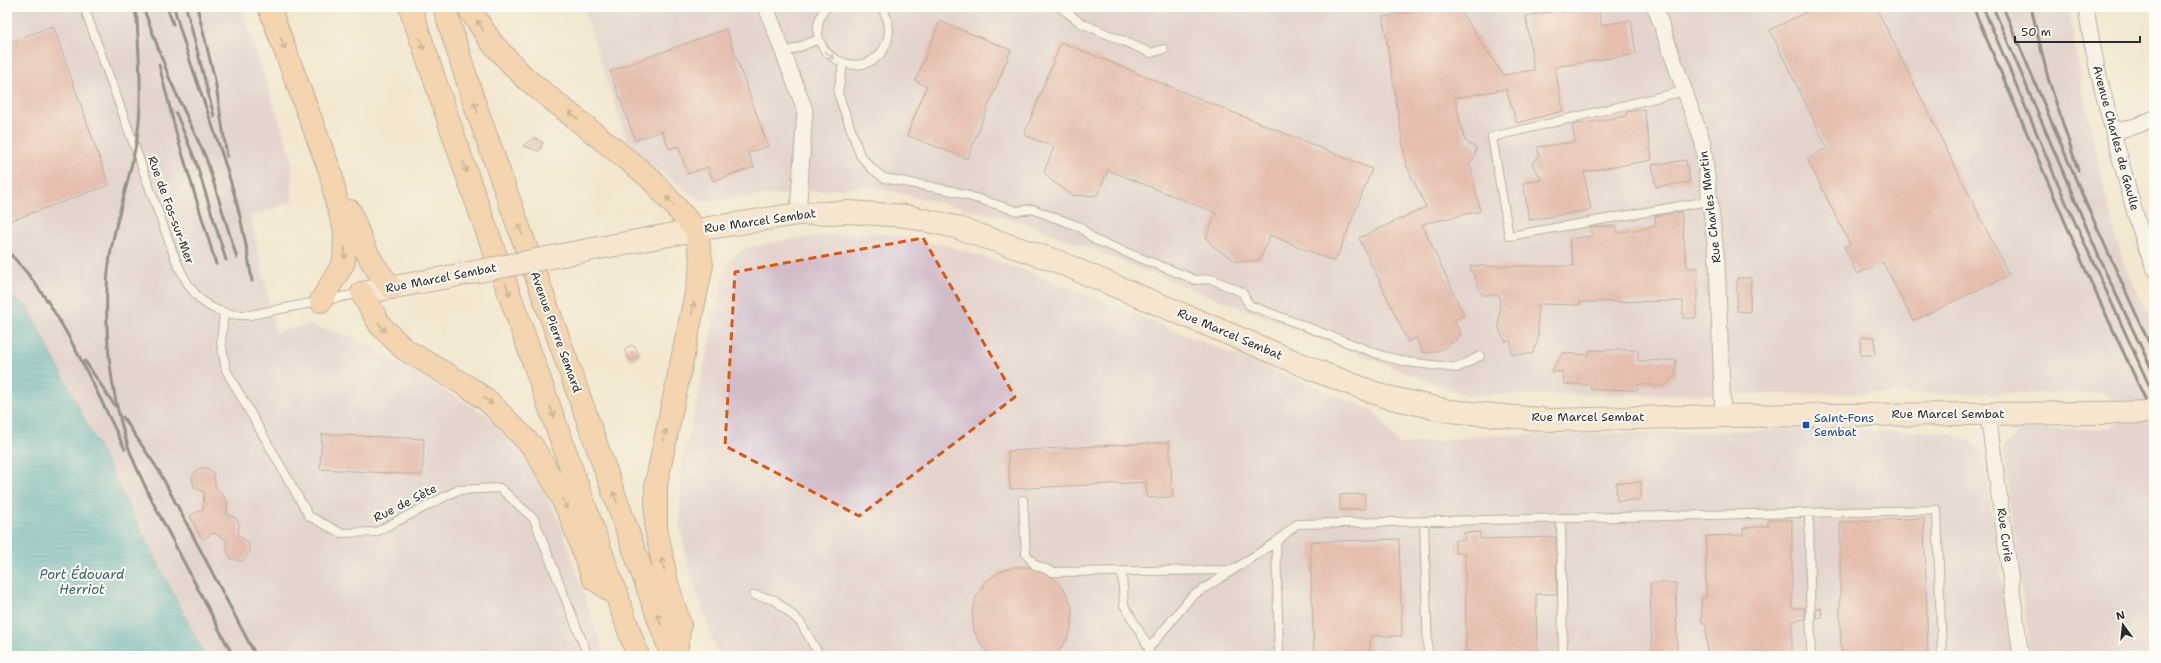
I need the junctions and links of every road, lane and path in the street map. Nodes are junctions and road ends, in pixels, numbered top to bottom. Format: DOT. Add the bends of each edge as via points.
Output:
graph roads {
  1 [pos="84,7"];
  2 [pos="269,7"];
  3 [pos="410,7"];
  4 [pos="444,7"];
  5 [pos="468,7"];
  6 [pos="766,7"];
  7 [pos="826,7"];
  8 [pos="881,7"];
  9 [pos="1060,7"];
  10 [pos="1655,7"];
  11 [pos="2086,7"];
  12 [pos="819,39"];
  13 [pos="1164,49"];
  14 [pos="784,53"];
  15 [pos="843,64"];
  16 [pos="1684,91"];
  17 [pos="2154,118"];
  18 [pos="2113,132"];
  19 [pos="331,174"];
  20 [pos="1709,201"];
  21 [pos="798,214"];
  22 [pos="696,230"];
  23 [pos="2154,268"];
  24 [pos="392,288"];
  25 [pos="362,293"];
  26 [pos="321,301"];
  27 [pos="224,313"];
  28 [pos="1480,356"];
  29 [pos="2154,412"];
  30 [pos="1988,414"];
  31 [pos="1723,416"];
  32 [pos="1023,500"];
  33 [pos="1809,513"];
  34 [pos="1560,518"];
  35 [pos="1424,521"];
  36 [pos="1276,542"];
  37 [pos="1232,570"];
  38 [pos="1122,572"];
  39 [pos="754,595"];
  40 [pos="618,596"];
  41 [pos="1149,652"];
  42 [pos="588,656"];
  43 [pos="638,656"];
  44 [pos="674,656"];
  45 [pos="820,656"];
  46 [pos="1279,656"];
  47 [pos="1428,656"];
  48 [pos="1563,656"];
  49 [pos="1811,656"];
  50 [pos="1942,656"];
  51 [pos="2022,656"];
  1 -- 27 [label="lane, Rue de Fos-sur-Mer" via="185,282 202,300"];
  2 -- 19 [label="highway, one-way"];
  3 -- 40 [label="highway, one-way" via="466,172"];
  44 -- 4 [label="highway, Avenue Pierre Semard, one-way" via="477,109"];
  22 -- 5 [label="highway, one-way" via="650,178 525,78 492,43"];
  6 -- 14 [label="street"];
  7 -- 12 [label="lane" via="820,14 817,27"];
  8 -- 15 [label="lane" via="889,25 885,47 878,56 867,62"];
  9 -- 13 [label="lane" via="1081,23 1151,53"];
  10 -- 16 [label="street, Rue Charles Martin"];
  11 -- 18 [label="street, Avenue Charles de Gaulle" via="2090,38"];
  12 -- 14 [label="lane"];
  12 -- 15 [label="lane, one-way" via="824,50"];
  14 -- 21 [label="street" via="805,110"];
  15 -- 28 [label="lane" via="838,93 860,155 884,178 954,191 1017,211 1032,209 1080,227 1095,240 1196,280 1211,279 1242,292 1249,305 1383,356 1407,362 1457,368"];
  16 -- 20 [label="street, Rue Charles Martin" via="1703,143"];
  16 -- 20 [label="lane" via="1492,137 1509,236"];
  17 -- 18 [label="street"];
  18 -- 23 [label="street, Avenue Charles de Gaulle"];
  19 -- 24 [label="highway" via="345,198 365,252 375,270"];
  19 -- 26 [label="highway, one-way" via="345,230 344,262"];
  20 -- 31 [label="street, Rue Charles Martin" via="1717,261"];
  21 -- 22 [label="main road, Rue Marcel Sembat"];
  21 -- 31 [label="main road, Rue Marcel Sembat" via="850,212 906,216 955,227 1056,261 1317,371 1383,396 1419,405 1449,411 1551,420"];
  22 -- 24 [label="main road, Rue Marcel Sembat, bridge"];
  44 -- 22 [label="highway, one-way" via="680,625 667,583 656,528 656,484 702,265"];
  24 -- 25 [label="main road, Rue Marcel Sembat"];
  25 -- 26 [label="lane, Rue Marcel Sembat"];
  25 -- 40 [label="highway, one-way" via="380,325 404,349 489,402 533,447 559,492 593,578"];
  26 -- 27 [label="lane, Rue de Fos-sur-Mer" via="250,315"];
  27 -- 42 [label="lane, Rue de Sète" via="221,342 226,370 309,516 341,533 376,532 458,490 500,488 534,519"];
  29 -- 30 [label="main road, Rue Marcel Sembat, bridge"];
  30 -- 31 [label="main road, Rue Marcel Sembat"];
  30 -- 51 [label="street, Rue Curie"];
  32 -- 38 [label="lane" via="1026,554 1035,565 1053,572"];
  33 -- 34 [label="lane"];
  33 -- 49 [label="lane"];
  33 -- 50 [label="lane" via="1937,510"];
  34 -- 35 [label="lane"];
  34 -- 48 [label="lane"];
  35 -- 36 [label="lane" via="1297,524"];
  35 -- 47 [label="lane"];
  36 -- 37 [label="lane"];
  36 -- 46 [label="lane"];
  37 -- 38 [label="lane"];
  37 -- 41 [label="lane" via="1191,597"];
  38 -- 41 [label="lane" via="1124,605"];
  39 -- 45 [label="lane" via="775,600 800,622"];
  40 -- 43 [label="highway"];
}
